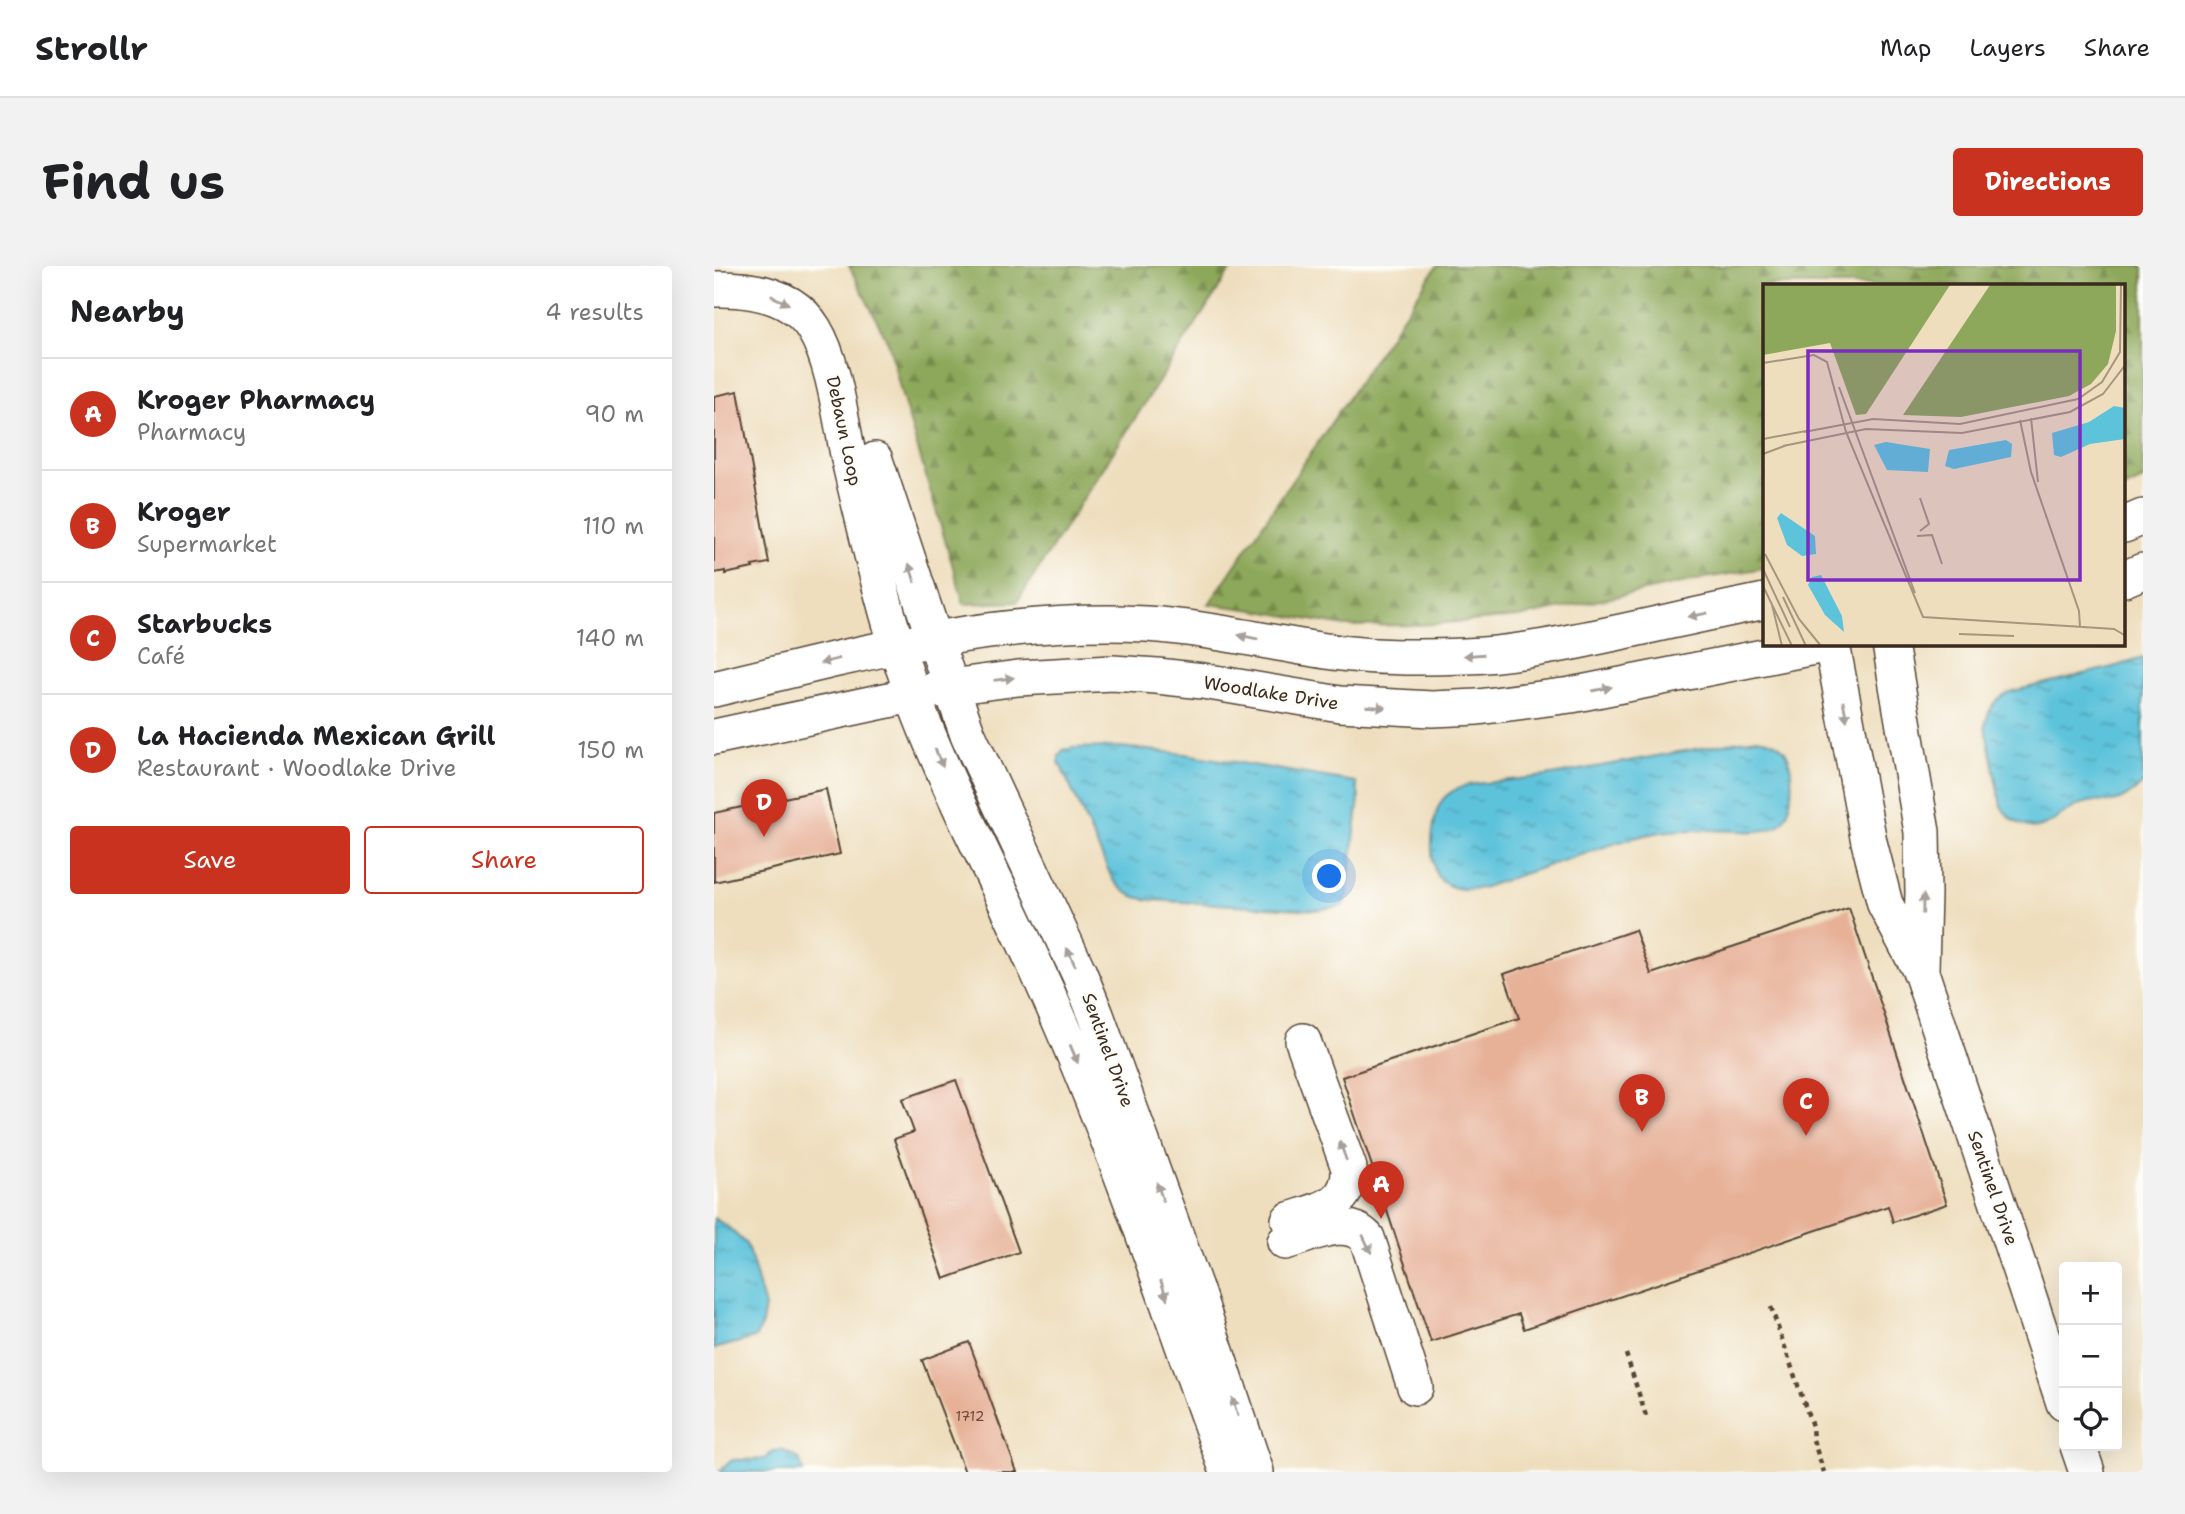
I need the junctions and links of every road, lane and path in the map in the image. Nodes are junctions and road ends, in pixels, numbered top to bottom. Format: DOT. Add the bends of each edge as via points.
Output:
graph roads {
  1 [pos="714,289"];
  2 [pos="875,460"];
  3 [pos="2143,517"];
  4 [pos="2126,524"];
  5 [pos="2143,571"];
  6 [pos="2126,578"];
  7 [pos="1763,601"];
  8 [pos="933,638"];
  9 [pos="896,645"];
  10 [pos="1821,646"];
  11 [pos="1831,646"];
  12 [pos="1890,646"];
  13 [pos="950,687"];
  14 [pos="714,689"];
  15 [pos="913,695"];
  16 [pos="714,737"];
  17 [pos="1921,972"];
  18 [pos="1303,1041"];
  19 [pos="1770,1307"];
  20 [pos="1626,1354"];
  21 [pos="1415,1387"];
  22 [pos="2059,1388"];
  23 [pos="1647,1419"];
  24 [pos="2080,1451"];
  25 [pos="1228,1472"];
  26 [pos="1256,1472"];
  27 [pos="1824,1472"];
  28 [pos="2087,1472"];
  1 -- 9 [label="street, Debaun Loop, one-way" via="744,288 771,295 795,308 813,326 826,352"];
  8 -- 2 [label="street, Debaun Loop, one-way"];
  3 -- 4 [label="street"];
  5 -- 6 [label="street"];
  7 -- 8 [label="street, one-way" via="1561,644 1468,656 1328,652 1192,628 1111,623 1053,624"];
  8 -- 9 [label="street"];
  8 -- 13 [label="street, Sentinel Drive"];
  9 -- 14 [label="street, one-way"];
  9 -- 15 [label="street, Sentinel Drive"];
  13 -- 10 [label="street, Woodlake Drive, one-way" via="1112,673 1203,681 1340,704 1432,709 1571,695"];
  11 -- 17 [label="street, Sentinel Drive, one-way" via="1877,875 1885,904"];
  17 -- 12 [label="street, Sentinel Drive, one-way" via="1922,832"];
  13 -- 15 [label="street, Woodlake Drive"];
  26 -- 13 [label="street, Sentinel Drive, one-way" via="1096,1015"];
  15 -- 16 [label="street, Woodlake Drive"];
  15 -- 25 [label="street, Sentinel Drive, one-way" via="1092,1095"];
  17 -- 22 [label="street, Sentinel Drive"];
  18 -- 21 [label="street" via="1349,1168 1349,1180 1346,1190 1329,1207 1282,1233 1351,1227 1367,1238"];
  19 -- 27 [label="path"];
  20 -- 23 [label="path"];
  24 -- 28 [label="street"];
}
